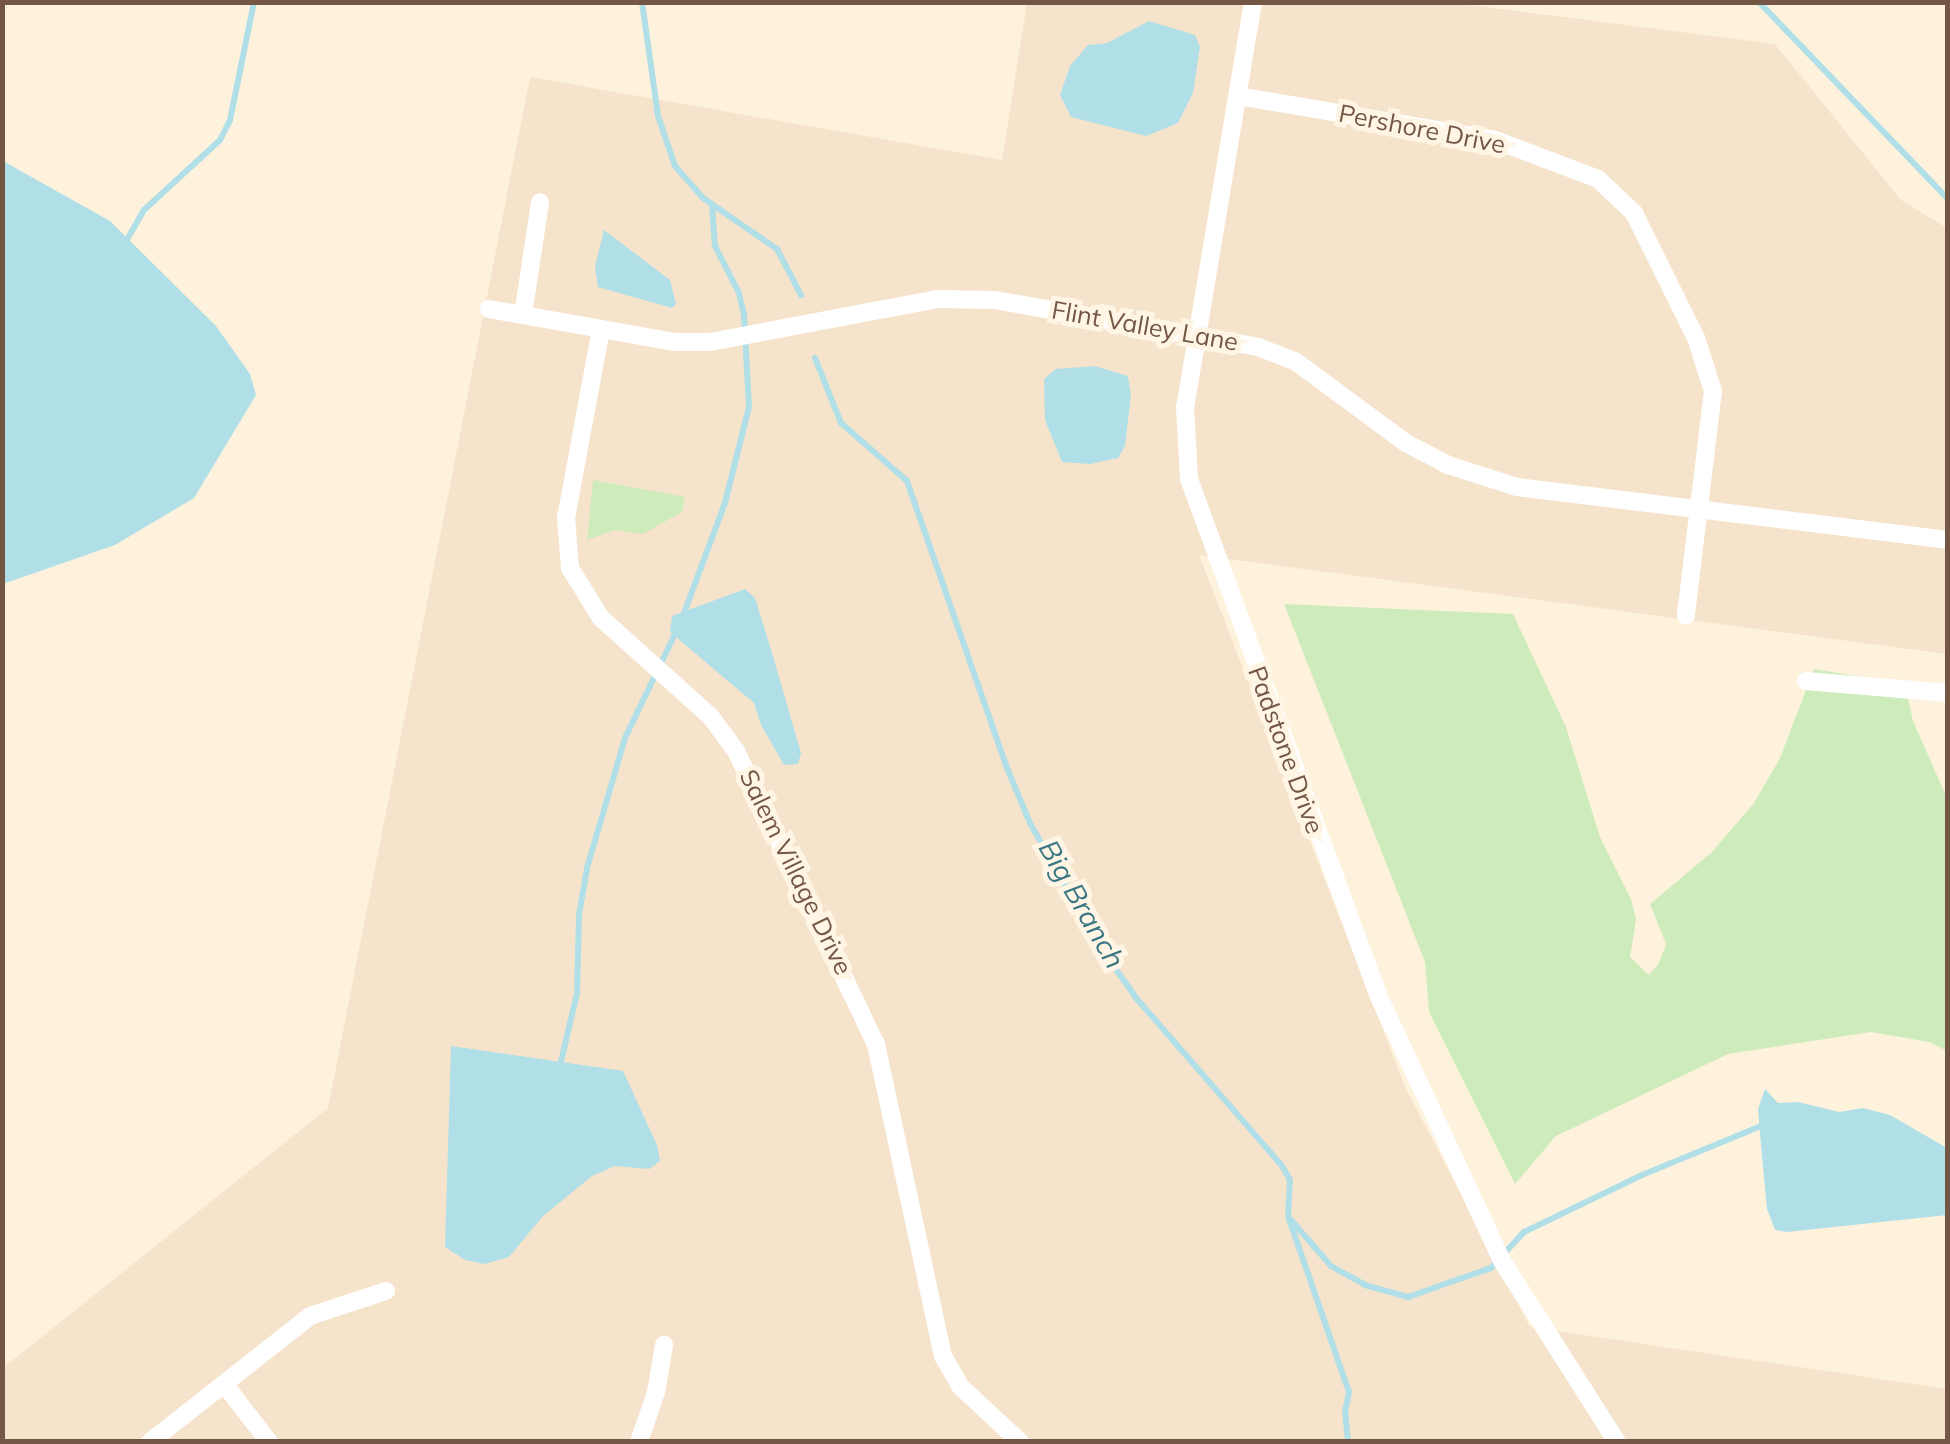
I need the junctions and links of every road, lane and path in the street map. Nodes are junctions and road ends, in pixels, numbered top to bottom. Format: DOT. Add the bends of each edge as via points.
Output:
graph roads {
  1 [pos="1253,2"];
  2 [pos="1238,96"];
  3 [pos="540,202"];
  4 [pos="489,309"];
  5 [pos="524,315"];
  6 [pos="601,330"];
  7 [pos="1196,333"];
  8 [pos="1700,510"];
  9 [pos="1948,540"];
  10 [pos="1686,615"];
  11 [pos="1806,681"];
  12 [pos="1948,693"];
  13 [pos="386,1292"];
  14 [pos="664,1345"];
  15 [pos="225,1385"];
  16 [pos="150,1442"];
  17 [pos="269,1442"];
  18 [pos="639,1442"];
  19 [pos="1020,1442"];
  20 [pos="1618,1442"];
  1 -- 2 [label="street, Padstone Drive"];
  2 -- 7 [label="street, Padstone Drive"];
  2 -- 8 [label="street, Pershore Drive" via="1496,140 1577,169 1615,192 1648,236 1708,368 1712,424"];
  3 -- 5 [label="street"];
  4 -- 5 [label="street, Flint Valley Lane"];
  5 -- 6 [label="street, Flint Valley Lane"];
  6 -- 7 [label="street, Flint Valley Lane" via="710,342 964,298"];
  6 -- 19 [label="street, Salem Village Drive" via="566,517 570,568 602,618 711,717 736,750 876,1044 944,1356 961,1388"];
  7 -- 8 [label="street, Flint Valley Lane" via="1295,361 1406,443 1484,479"];
  7 -- 20 [label="street, Padstone Drive" via="1184,432 1189,478 1324,854 1379,996 1502,1261"];
  8 -- 9 [label="street, Flint Valley Lane"];
  8 -- 10 [label="street, Pershore Drive"];
  11 -- 12 [label="street"];
  13 -- 15 [label="street" via="310,1316"];
  14 -- 18 [label="street"];
  15 -- 16 [label="street"];
  15 -- 17 [label="street"];
}
